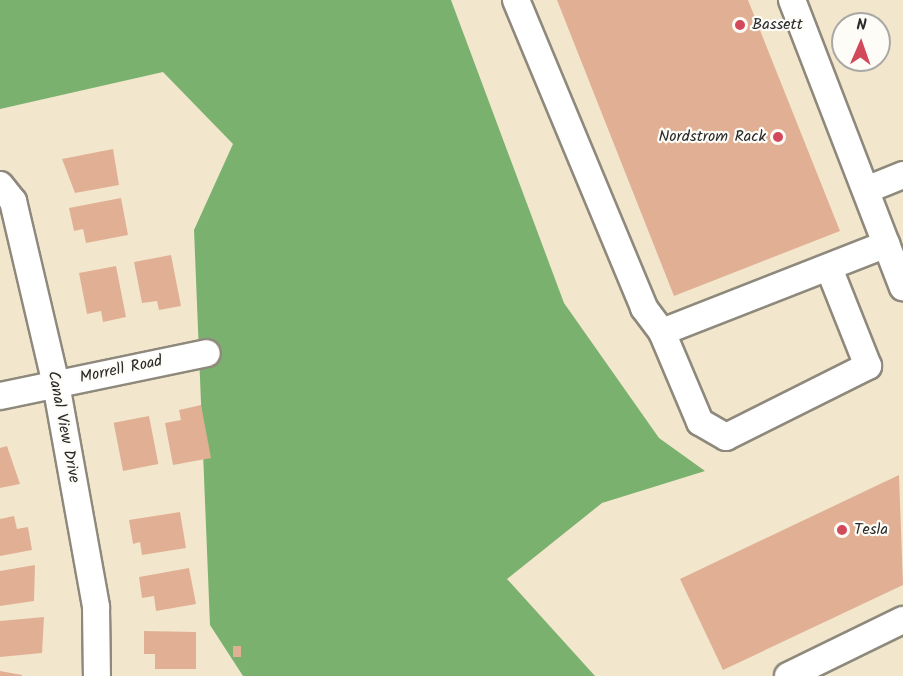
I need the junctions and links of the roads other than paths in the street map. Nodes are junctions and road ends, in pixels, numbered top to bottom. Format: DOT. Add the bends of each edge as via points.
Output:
graph roads {
  1 [pos="516,0"];
  2 [pos="792,0"];
  3 [pos="903,175"];
  4 [pos="0,185"];
  5 [pos="866,190"];
  6 [pos="886,244"];
  7 [pos="829,268"];
  8 [pos="903,287"];
  9 [pos="662,332"];
  10 [pos="207,352"];
  11 [pos="56,384"];
  12 [pos="0,396"];
  13 [pos="903,620"];
  14 [pos="97,676"];
  15 [pos="788,676"];
  1 -- 9 [label="street" via="644,308"];
  2 -- 5 [label="street"];
  3 -- 5 [label="street"];
  4 -- 11 [label="street, Canal View Drive" via="13,201"];
  5 -- 6 [label="street"];
  6 -- 7 [label="street"];
  6 -- 8 [label="street"];
  7 -- 9 [label="street"];
  7 -- 9 [label="street" via="868,366 726,437 700,422"];
  10 -- 11 [label="street, Morrell Road"];
  11 -- 12 [label="street, Morrell Road"];
  11 -- 14 [label="street, Canal View Drive" via="96,607"];
  13 -- 15 [label="street"];
}
